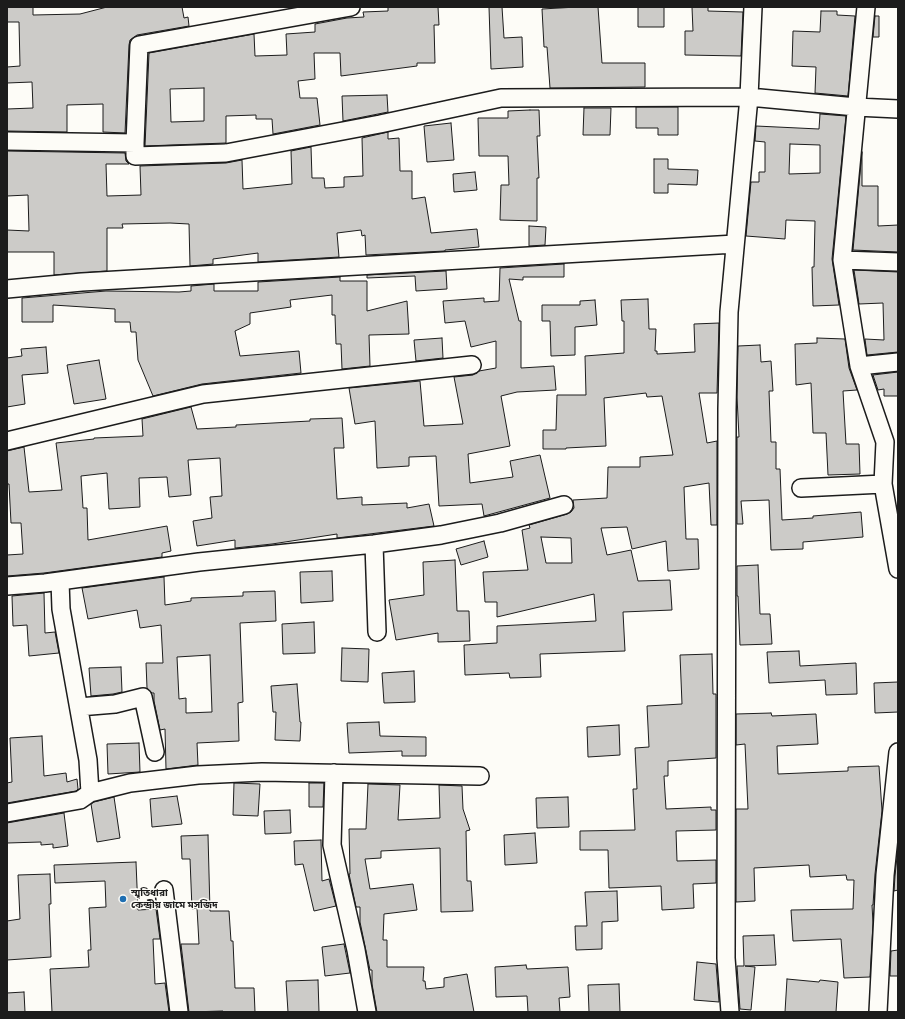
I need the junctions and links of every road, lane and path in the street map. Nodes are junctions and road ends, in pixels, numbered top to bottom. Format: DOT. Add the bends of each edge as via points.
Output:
graph roads {
  1 [pos="351,7"];
  2 [pos="753,7"];
  3 [pos="866,7"];
  4 [pos="272,14"];
  5 [pos="749,97"];
  6 [pos="856,107"];
  7 [pos="898,109"];
  8 [pos="7,141"];
  9 [pos="135,143"];
  10 [pos="736,244"];
  11 [pos="842,260"];
  12 [pos="898,262"];
  13 [pos="7,289"];
  14 [pos="898,362"];
  15 [pos="472,365"];
  16 [pos="859,366"];
  17 [pos="7,441"];
  18 [pos="883,484"];
  19 [pos="801,488"];
  20 [pos="564,505"];
  21 [pos="374,544"];
  22 [pos="898,569"];
  23 [pos="60,581"];
  24 [pos="7,586"];
  25 [pos="378,632"];
  26 [pos="79,707"];
  27 [pos="154,752"];
  28 [pos="898,752"];
  29 [pos="334,773"];
  30 [pos="480,776"];
  31 [pos="90,793"];
  32 [pos="7,813"];
  33 [pos="164,890"];
  34 [pos="179,1012"];
  35 [pos="367,1012"];
  36 [pos="730,1012"];
  37 [pos="878,1012"];
  1 -- 4 [label="street"];
  2 -- 5 [label="street"];
  3 -- 6 [label="street"];
  4 -- 9 [label="street" via="139,45"];
  5 -- 6 [label="street"];
  5 -- 9 [label="street" via="501,98 226,153 135,156"];
  5 -- 10 [label="street"];
  6 -- 7 [label="street"];
  6 -- 11 [label="street"];
  8 -- 9 [label="street"];
  10 -- 13 [label="street" via="82,282"];
  10 -- 36 [label="street" via="729,312 727,409 726,958"];
  11 -- 12 [label="street"];
  11 -- 16 [label="street"];
  14 -- 16 [label="street"];
  15 -- 17 [label="street" via="203,394"];
  16 -- 18 [label="street" via="885,442"];
  18 -- 19 [label="street"];
  18 -- 22 [label="street"];
  20 -- 21 [label="street" via="500,523 441,535"];
  21 -- 23 [label="street" via="199,562"];
  21 -- 25 [label="street"];
  23 -- 24 [label="street"];
  23 -- 26 [label="street" via="61,609"];
  26 -- 27 [label="street" via="115,704 143,697"];
  26 -- 31 [label="street" via="88,760"];
  28 -- 37 [label="street" via="886,876"];
  29 -- 30 [label="street"];
  29 -- 31 [label="street" via="262,772 198,775 130,783"];
  29 -- 35 [label="street" via="332,845"];
  31 -- 32 [label="street" via="80,800"];
  33 -- 34 [label="street"];
}
